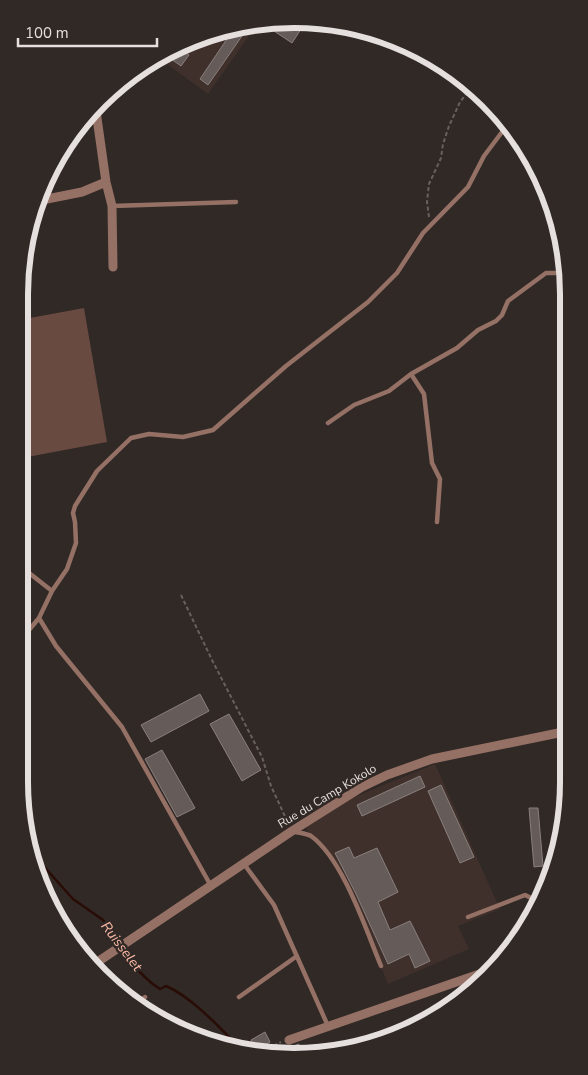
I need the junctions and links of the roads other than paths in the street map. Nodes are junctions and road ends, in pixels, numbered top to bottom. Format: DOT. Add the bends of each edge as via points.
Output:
graph roads {
  1 [pos="97,115"];
  2 [pos="503,130"];
  3 [pos="106,182"];
  4 [pos="45,199"];
  5 [pos="236,202"];
  6 [pos="112,206"];
  7 [pos="113,267"];
  8 [pos="560,273"];
  9 [pos="411,374"];
  10 [pos="328,423"];
  11 [pos="437,522"];
  12 [pos="28,572"];
  13 [pos="52,591"];
  14 [pos="39,618"];
  15 [pos="28,631"];
  16 [pos="560,733"];
  17 [pos="292,831"];
  18 [pos="243,863"];
  19 [pos="211,886"];
  20 [pos="533,899"];
  21 [pos="468,917"];
  22 [pos="297,956"];
  23 [pos="98,961"];
  24 [pos="381,966"];
  25 [pos="477,974"];
  26 [pos="239,996"];
  27 [pos="145,997"];
  28 [pos="141,999"];
  29 [pos="328,1026"];
  30 [pos="289,1040"];
  1 -- 3 [label="street"];
  2 -- 13 [label="lane" via="484,156 468,187 430,225 397,273 368,302 286,366 213,430 183,437 149,434 131,438 97,471 75,506 76,543 67,569"];
  3 -- 4 [label="street" via="82,192"];
  3 -- 6 [label="street"];
  5 -- 6 [label="lane"];
  6 -- 7 [label="street"];
  8 -- 9 [label="lane" via="546,274 531,283 508,301 496,321"];
  9 -- 10 [label="lane" via="389,391 354,405"];
  9 -- 11 [label="lane" via="424,394 432,463 440,479"];
  12 -- 13 [label="lane"];
  13 -- 14 [label="lane"];
  14 -- 15 [label="lane"];
  14 -- 19 [label="lane" via="56,646 122,728"];
  16 -- 17 [label="street, Rue du Camp Kokolo" via="416,764 362,787"];
  17 -- 18 [label="street, Rue du Camp Kokolo"];
  17 -- 24 [label="lane" via="310,835 340,872"];
  18 -- 19 [label="street, Rue du Camp Kokolo"];
  18 -- 22 [label="lane" via="274,905"];
  19 -- 23 [label="street, Rue du Camp Kokolo"];
  20 -- 21 [label="lane" via="525,895"];
  22 -- 26 [label="lane"];
  22 -- 29 [label="lane"];
  25 -- 29 [label="street"];
  27 -- 28 [label="lane"];
  29 -- 30 [label="street"];
}
